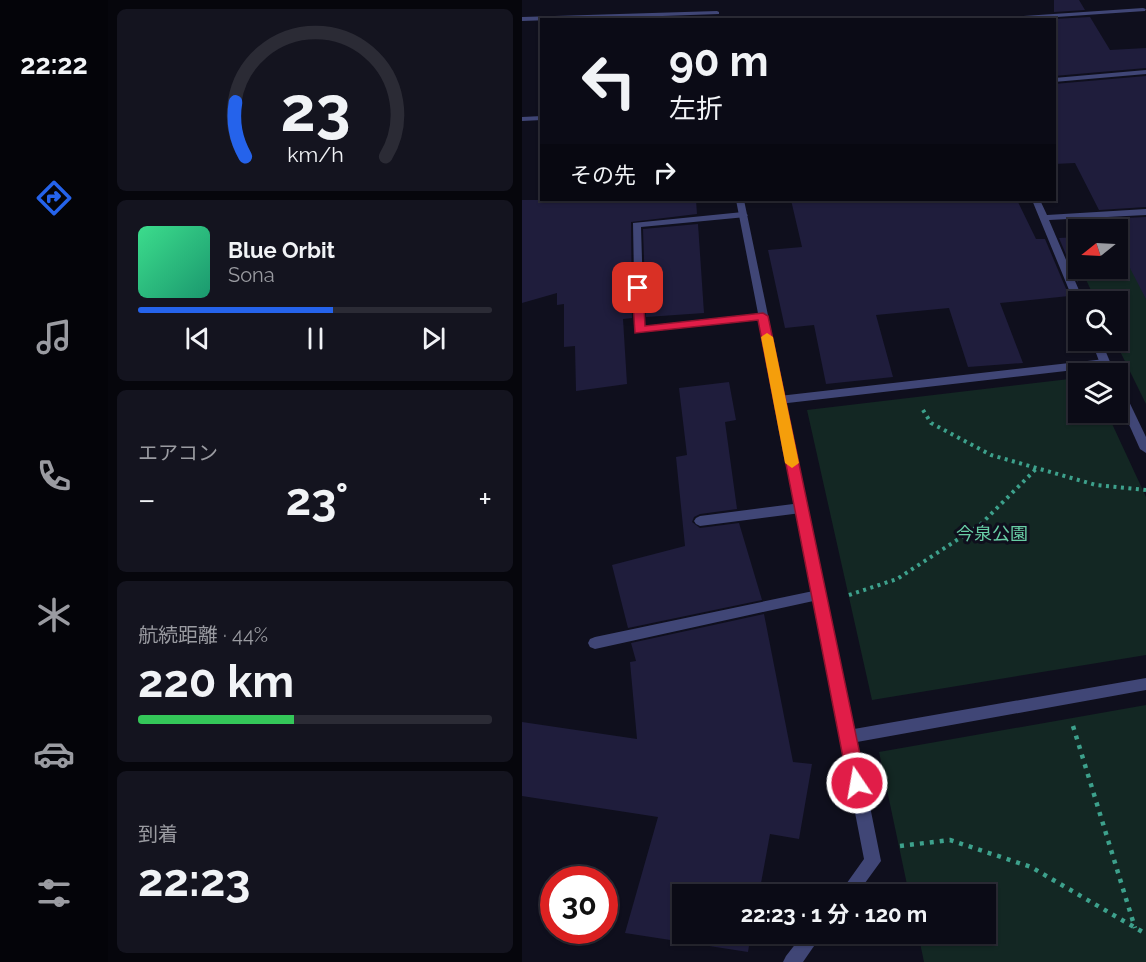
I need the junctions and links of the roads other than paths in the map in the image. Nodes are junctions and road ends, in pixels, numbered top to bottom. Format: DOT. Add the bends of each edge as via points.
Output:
graph roads {
  1 [pos="1134,0"];
  2 [pos="1144,12"];
  3 [pos="717,13"];
  4 [pos="540,18"];
  5 [pos="554,18"];
  6 [pos="1013,18"];
  7 [pos="522,19"];
  8 [pos="1146,72"];
  9 [pos="1056,80"];
  10 [pos="540,118"];
  11 [pos="522,119"];
  12 [pos="740,201"];
  13 [pos="1036,201"];
  14 [pos="1146,212"];
  15 [pos="743,215"];
  16 [pos="1044,218"];
  17 [pos="1074,291"];
  18 [pos="763,316"];
  19 [pos="1068,372"];
  20 [pos="779,400"];
  21 [pos="1128,410"];
  22 [pos="1146,449"];
  23 [pos="801,508"];
  24 [pos="700,521"];
  25 [pos="818,595"];
  26 [pos="595,643"];
  27 [pos="1146,684"];
  28 [pos="847,737"];
  29 [pos="855,884"];
  30 [pos="807,944"];
  31 [pos="792,962"];
  1 -- 2 [label="street"];
  2 -- 6 [label="street"];
  3 -- 5 [label="street"];
  4 -- 7 [label="street"];
  8 -- 9 [label="street"];
  10 -- 11 [label="street"];
  12 -- 15 [label="street"];
  13 -- 16 [label="street"];
  14 -- 16 [label="street"];
  15 -- 18 [label="street"];
  15 -- 18 [label="street" via="636,225 639,330"];
  16 -- 17 [label="street"];
  18 -- 20 [label="street"];
  19 -- 20 [label="street"];
  20 -- 23 [label="street"];
  21 -- 22 [label="street"];
  23 -- 24 [label="street"];
  23 -- 25 [label="street"];
  25 -- 26 [label="street"];
  25 -- 28 [label="street"];
  27 -- 28 [label="street"];
  28 -- 29 [label="street" via="873,861"];
  30 -- 31 [label="street"];
}
